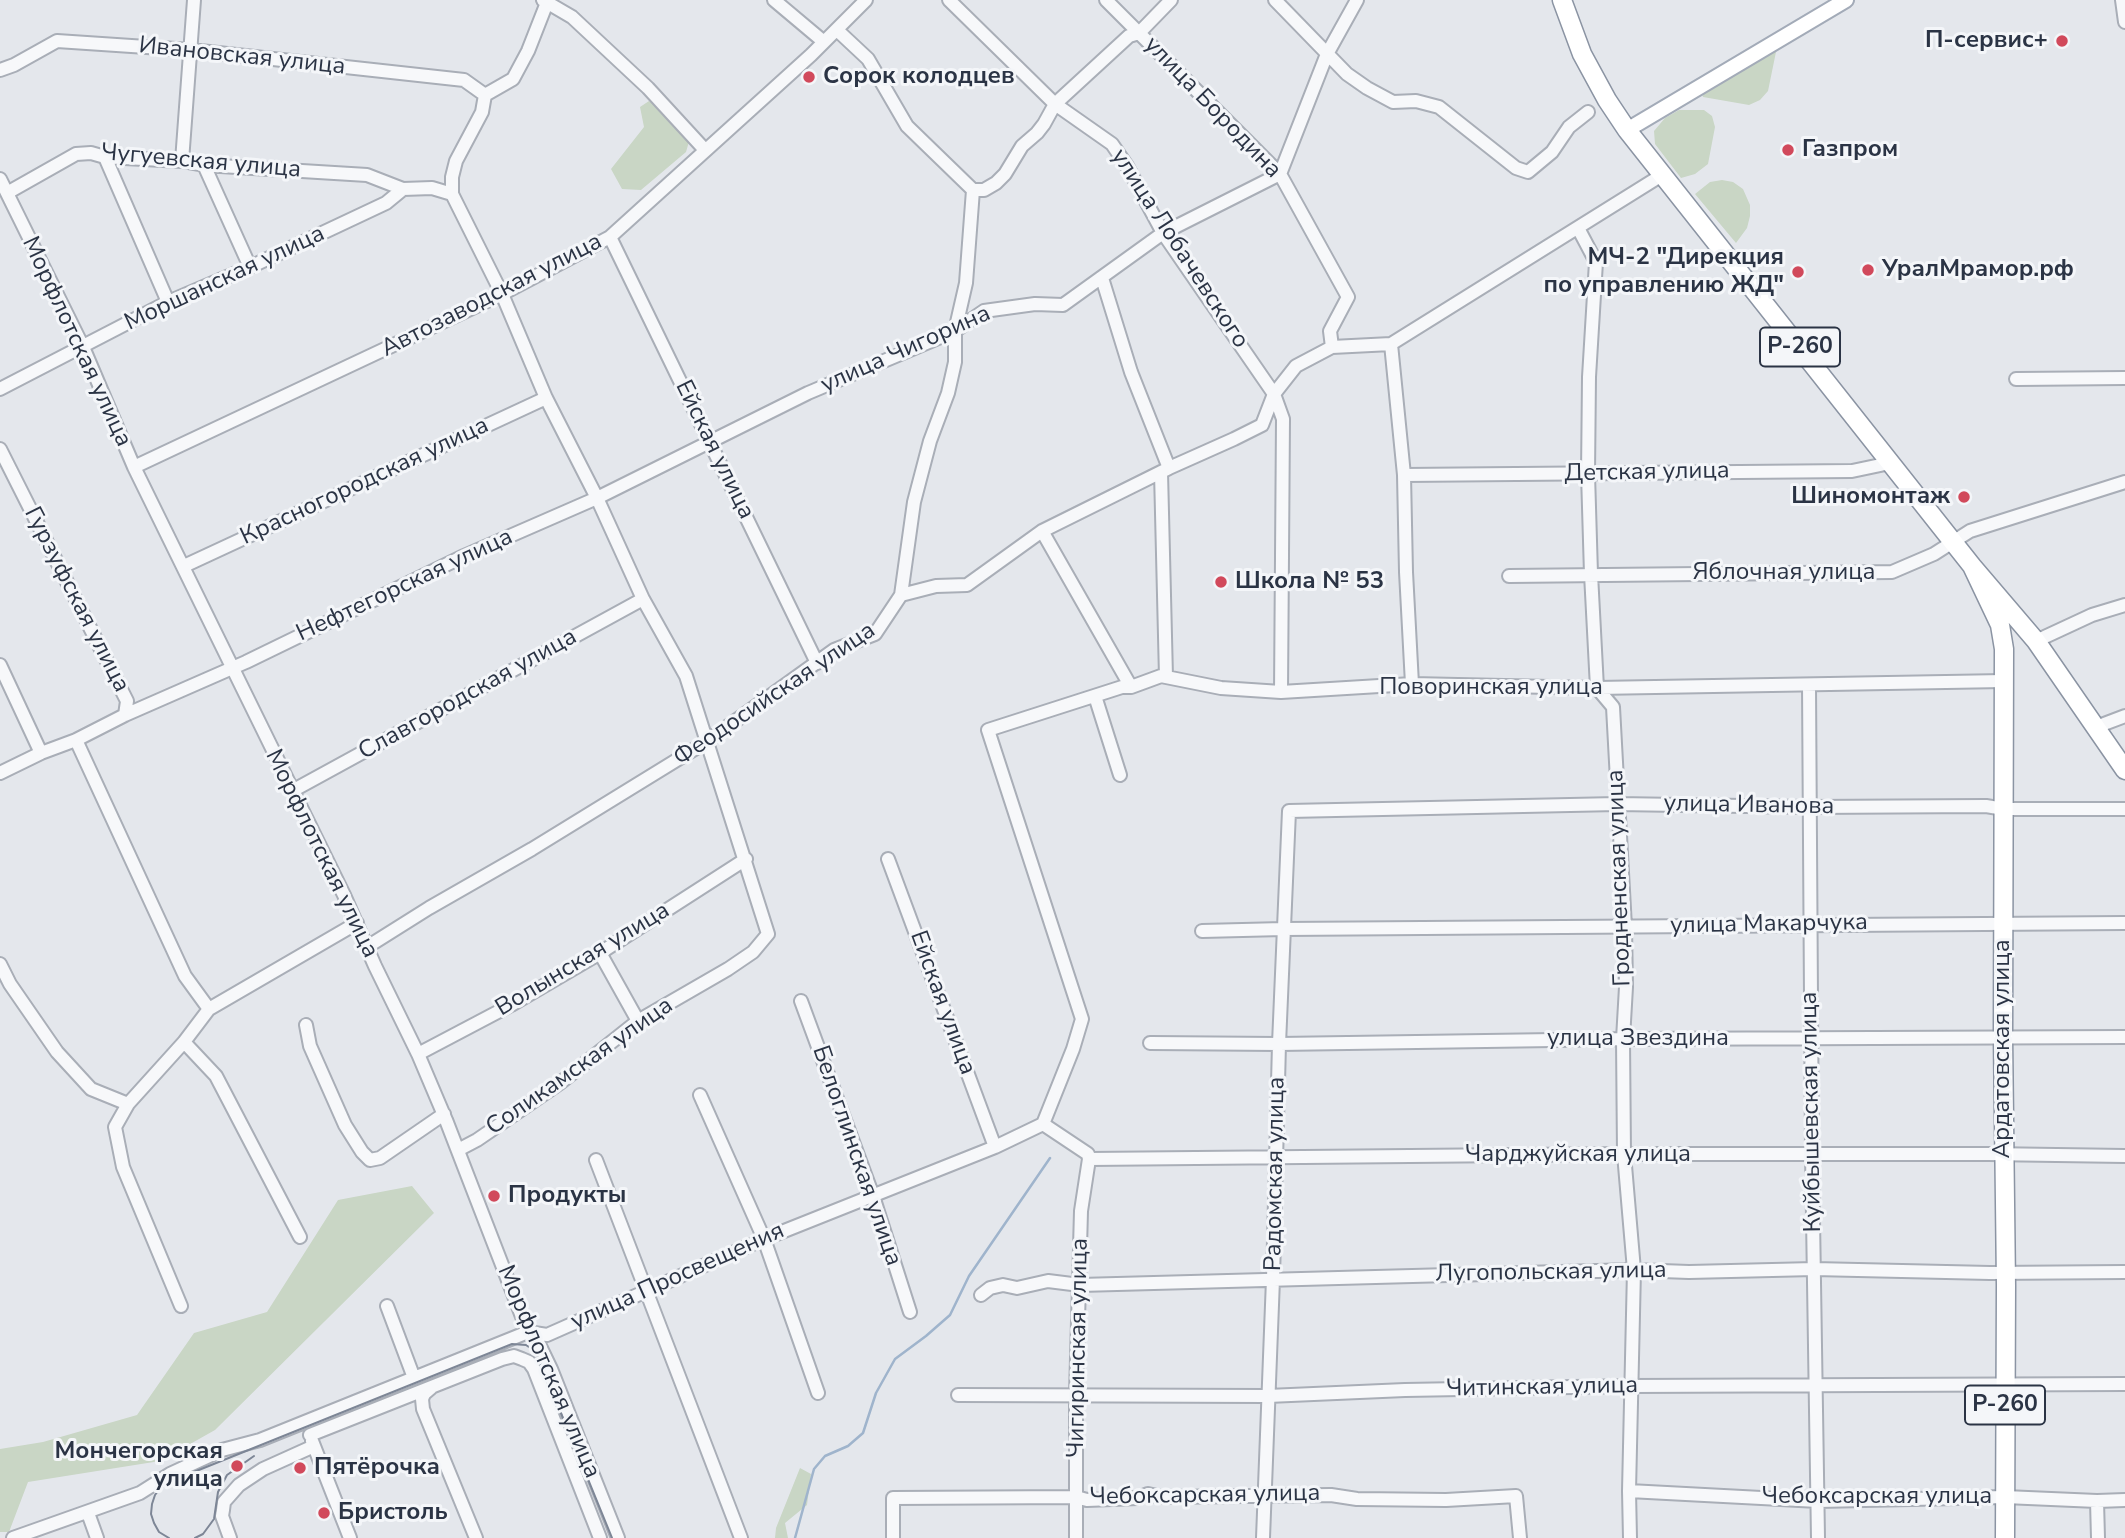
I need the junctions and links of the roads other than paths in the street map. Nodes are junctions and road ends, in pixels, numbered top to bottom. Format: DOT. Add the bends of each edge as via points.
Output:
graph roads {
  1 [pos="194,0"];
  2 [pos="774,0"];
  3 [pos="866,0"];
  4 [pos="949,0"];
  5 [pos="1106,0"];
  6 [pos="1171,0"];
  7 [pos="1275,0"];
  8 [pos="1357,0"];
  9 [pos="1562,0"];
  10 [pos="1846,0"];
  11 [pos="2122,0"];
  12 [pos="546,1"];
  13 [pos="2125,22"];
  14 [pos="836,30"];
  15 [pos="1139,33"];
  16 [pos="824,42"];
  17 [pos="191,50"];
  18 [pos="1327,54"];
  19 [pos="0,70"];
  20 [pos="485,95"];
  21 [pos="1055,104"];
  22 [pos="1588,112"];
  23 [pos="1627,130"];
  24 [pos="705,150"];
  25 [pos="105,157"];
  26 [pos="182,161"];
  27 [pos="204,165"];
  28 [pos="1280,174"];
  29 [pos="1662,176"];
  30 [pos="0,179"];
  31 [pos="402,189"];
  32 [pos="973,190"];
  33 [pos="7,193"];
  34 [pos="452,194"];
  35 [pos="1578,228"];
  36 [pos="1163,233"];
  37 [pos="610,237"];
  38 [pos="250,267"];
  39 [pos="1102,278"];
  40 [pos="502,294"];
  41 [pos="168,302"];
  42 [pos="956,331"];
  43 [pos="1391,344"];
  44 [pos="83,347"];
  45 [pos="1332,347"];
  46 [pos="2125,378"];
  47 [pos="2016,379"];
  48 [pos="0,389"];
  49 [pos="808,393"];
  50 [pos="1274,394"];
  51 [pos="546,398"];
  52 [pos="709,442"];
  53 [pos="0,449"];
  54 [pos="1890,463"];
  55 [pos="134,467"];
  56 [pos="1165,470"];
  57 [pos="1588,474"];
  58 [pos="1404,475"];
  59 [pos="2125,482"];
  60 [pos="597,498"];
  61 [pos="1042,531"];
  62 [pos="1953,542"];
  63 [pos="184,566"];
  64 [pos="1972,566"];
  65 [pos="1591,574"];
  66 [pos="1509,576"];
  67 [pos="901,595"];
  68 [pos="643,599"];
  69 [pos="2125,606"];
  70 [pos="2034,639"];
  71 [pos="2004,649"];
  72 [pos="817,663"];
  73 [pos="0,665"];
  74 [pos="231,668"];
  75 [pos="1166,677"];
  76 [pos="2004,681"];
  77 [pos="1412,684"];
  78 [pos="1809,685"];
  79 [pos="1131,687"];
  80 [pos="1597,688"];
  81 [pos="1281,692"];
  82 [pos="1095,696"];
  83 [pos="125,715"];
  84 [pos="2125,716"];
  85 [pos="2096,727"];
  86 [pos="76,740"];
  87 [pos="706,742"];
  88 [pos="41,753"];
  89 [pos="2125,770"];
  90 [pos="0,773"];
  91 [pos="1120,775"];
  92 [pos="292,791"];
  93 [pos="1617,804"];
  94 [pos="1809,807"];
  95 [pos="2004,808"];
  96 [pos="2125,810"];
  97 [pos="1289,811"];
  98 [pos="746,859"];
  99 [pos="888,859"];
  100 [pos="2003,922"];
  101 [pos="357,923"];
  102 [pos="2125,923"];
  103 [pos="1811,925"];
  104 [pos="1625,927"];
  105 [pos="1283,929"];
  106 [pos="1202,932"];
  107 [pos="367,947"];
  108 [pos="600,953"];
  109 [pos="0,964"];
  110 [pos="801,1001"];
  111 [pos="209,1009"];
  112 [pos="638,1021"];
  113 [pos="306,1025"];
  114 [pos="2003,1037"];
  115 [pos="2125,1037"];
  116 [pos="1623,1038"];
  117 [pos="1811,1039"];
  118 [pos="184,1042"];
  119 [pos="1150,1043"];
  120 [pos="1279,1044"];
  121 [pos="418,1054"];
  122 [pos="700,1095"];
  123 [pos="128,1104"];
  124 [pos="444,1114"];
  125 [pos="1043,1124"];
  126 [pos="995,1147"];
  127 [pos="458,1150"];
  128 [pos="1624,1154"];
  129 [pos="1812,1154"];
  130 [pos="2004,1154"];
  131 [pos="1276,1156"];
  132 [pos="2125,1156"];
  133 [pos="1089,1159"];
  134 [pos="596,1160"];
  135 [pos="873,1196"];
  136 [pos="300,1237"];
  137 [pos="764,1239"];
  138 [pos="1814,1269"];
  139 [pos="1634,1270"];
  140 [pos="2125,1272"];
  141 [pos="2006,1273"];
  142 [pos="1273,1279"];
  143 [pos="1080,1285"];
  144 [pos="645,1291"];
  145 [pos="981,1295"];
  146 [pos="181,1306"];
  147 [pos="387,1306"];
  148 [pos="910,1312"];
  149 [pos="528,1332"];
  150 [pos="414,1378"];
  151 [pos="2125,1384"];
  152 [pos="1816,1385"];
  153 [pos="2005,1385"];
  154 [pos="433,1386"];
  155 [pos="1630,1386"];
  156 [pos="818,1394"];
  157 [pos="1076,1394"];
  158 [pos="958,1395"];
  159 [pos="1268,1395"];
  160 [pos="399,1399"];
  161 [pos="423,1409"];
  162 [pos="304,1421"];
  163 [pos="312,1440"];
  164 [pos="1629,1491"];
  165 [pos="1266,1496"];
  166 [pos="1076,1497"];
  167 [pos="2005,1497"];
  168 [pos="2125,1500"];
  169 [pos="2097,1501"];
  170 [pos="1818,1502"];
  171 [pos="88,1513"];
  172 [pos="13,1538"];
  173 [pos="97,1538"];
  174 [pos="230,1538"];
  175 [pos="350,1538"];
  176 [pos="476,1538"];
  177 [pos="600,1538"];
  178 [pos="618,1538"];
  179 [pos="741,1538"];
  180 [pos="893,1538"];
  181 [pos="1076,1538"];
  182 [pos="1263,1538"];
  183 [pos="1520,1538"];
  184 [pos="1630,1538"];
  185 [pos="1818,1538"];
  186 [pos="2005,1538"];
  187 [pos="2098,1538"];
  1 -- 17 [label="street"];
  2 -- 16 [label="street"];
  3 -- 14 [label="street, Автозаводская улица"];
  4 -- 21 [label="street, улица Лобачевского"];
  5 -- 15 [label="street, улица Бородина"];
  6 -- 15 [label="street"];
  7 -- 18 [label="street"];
  8 -- 18 [label="street"];
  9 -- 23 [label="highway, Р-260" via="1582,54"];
  10 -- 23 [label="main road"];
  11 -- 13 [label="street"];
  12 -- 20 [label="street" via="513,79"];
  12 -- 24 [label="street" via="572,17 648,88"];
  14 -- 16 [label="street, Автозаводская улица"];
  14 -- 32 [label="street" via="867,59 907,126"];
  15 -- 21 [label="street" via="1129,36"];
  15 -- 28 [label="street, улица Бородина"];
  16 -- 24 [label="street, Автозаводская улица"];
  17 -- 19 [label="street, Ивановская улица" via="57,41"];
  17 -- 20 [label="street, Ивановская улица" via="464,80"];
  17 -- 26 [label="street"];
  18 -- 22 [label="street" via="1347,74 1393,102 1439,107 1516,168 1528,172"];
  18 -- 28 [label="street"];
  20 -- 34 [label="street" via="482,112 456,161"];
  21 -- 32 [label="street" via="1005,174 984,190"];
  21 -- 36 [label="street, улица Лобачевского" via="1112,144"];
  23 -- 29 [label="highway, Р-260"];
  24 -- 37 [label="street, Автозаводская улица"];
  25 -- 26 [label="street, Чугуевская улица"];
  25 -- 33 [label="street, Чугуевская улица" via="76,154"];
  25 -- 41 [label="street"];
  26 -- 27 [label="street, Чугуевская улица"];
  27 -- 31 [label="street, Чугуевская улица" via="367,174"];
  27 -- 38 [label="street"];
  28 -- 36 [label="street, улица Чигорина"];
  28 -- 45 [label="street, улица Бородина" via="1348,297 1330,331"];
  29 -- 35 [label="street"];
  29 -- 54 [label="highway, Р-260"];
  30 -- 33 [label="street, Морфлотская улица"];
  31 -- 34 [label="street" via="432,188"];
  31 -- 38 [label="street, Моршанская улица" via="386,203"];
  32 -- 42 [label="street" via="966,284"];
  33 -- 44 [label="street, Морфлотская улица"];
  34 -- 40 [label="street"];
  35 -- 43 [label="street"];
  35 -- 57 [label="street, Гродненская улица" via="1597,262"];
  36 -- 39 [label="street, улица Чигорина"];
  36 -- 50 [label="street, улица Лобачевского"];
  37 -- 40 [label="street, Автозаводская улица"];
  37 -- 52 [label="street, Ейская улица"];
  38 -- 41 [label="street, Моршанская улица"];
  39 -- 42 [label="street, улица Чигорина" via="1063,305 984,311"];
  39 -- 56 [label="street"];
  40 -- 51 [label="street"];
  40 -- 55 [label="street, Автозаводская улица"];
  41 -- 44 [label="street, Моршанская улица"];
  42 -- 49 [label="street, улица Чигорина"];
  42 -- 67 [label="street" via="948,393 914,502"];
  43 -- 45 [label="street"];
  43 -- 58 [label="street"];
  44 -- 48 [label="street, Моршанская улица"];
  44 -- 55 [label="street, Морфлотская улица"];
  45 -- 50 [label="street" via="1296,366"];
  46 -- 47 [label="street"];
  49 -- 52 [label="street, Нефтегорская улица"];
  50 -- 56 [label="street" via="1262,425"];
  50 -- 81 [label="street, улица Лобачевского" via="1283,419"];
  51 -- 60 [label="street"];
  51 -- 63 [label="street, Красногородская улица"];
  52 -- 60 [label="street, Нефтегорская улица"];
  52 -- 72 [label="street, Ейская улица"];
  53 -- 83 [label="street, Гурзуфская улица" via="127,701"];
  54 -- 57 [label="street, Детская улица" via="1852,471"];
  54 -- 62 [label="highway, Р-260"];
  55 -- 63 [label="street, Морфлотская улица"];
  56 -- 61 [label="street"];
  56 -- 75 [label="street"];
  57 -- 58 [label="street, Детская улица"];
  57 -- 65 [label="street, Гродненская улица"];
  58 -- 77 [label="street"];
  59 -- 62 [label="street, Яблочная улица" via="1970,531"];
  60 -- 68 [label="street"];
  60 -- 74 [label="street, Нефтегорская улица"];
  61 -- 67 [label="street" via="967,585 936,586"];
  61 -- 79 [label="street"];
  62 -- 64 [label="highway, Р-260"];
  62 -- 65 [label="street, Яблочная улица" via="1892,572"];
  63 -- 74 [label="street, Морфлотская улица"];
  64 -- 70 [label="highway, Р-260"];
  64 -- 71 [label="highway, Ардатовская улица / Р-260" via="2000,625"];
  65 -- 66 [label="street, Яблочная улица"];
  65 -- 80 [label="street, Гродненская улица"];
  67 -- 72 [label="street, Феодосийская улица" via="875,634 834,650"];
  68 -- 87 [label="street" via="686,676"];
  68 -- 92 [label="street, Славгородская улица"];
  69 -- 70 [label="street"];
  70 -- 71 [label="highway" via="2019,636"];
  70 -- 85 [label="highway, Р-260"];
  71 -- 76 [label="highway, Ардатовская улица / Р-260"];
  72 -- 87 [label="street, Феодосийская улица"];
  73 -- 88 [label="street"];
  74 -- 83 [label="street, Нефтегорская улица"];
  74 -- 92 [label="street, Морфлотская улица"];
  75 -- 79 [label="street, Поворинская улица"];
  75 -- 81 [label="street, Поворинская улица" via="1221,688"];
  76 -- 78 [label="street, Поворинская улица"];
  76 -- 95 [label="highway, Ардатовская улица / Р-260"];
  77 -- 80 [label="street, Поворинская улица"];
  77 -- 81 [label="street, Поворинская улица"];
  78 -- 80 [label="street, Поворинская улица"];
  78 -- 94 [label="street, Куйбышевская улица"];
  79 -- 82 [label="street, Поворинская улица"];
  80 -- 93 [label="street, Гродненская улица" via="1613,707"];
  82 -- 91 [label="street"];
  82 -- 125 [label="street, Поворинская улица" via="988,730 1082,1018"];
  83 -- 86 [label="street, Нефтегорская улица"];
  84 -- 85 [label="street"];
  85 -- 89 [label="highway, Р-260"];
  86 -- 88 [label="street, Нефтегорская улица"];
  86 -- 111 [label="street" via="185,976"];
  87 -- 98 [label="street"];
  87 -- 107 [label="street, Феодосийская улица"];
  88 -- 90 [label="street, Нефтегорская улица"];
  92 -- 101 [label="street, Морфлотская улица"];
  93 -- 94 [label="street, улица Иванова"];
  93 -- 97 [label="street, улица Иванова"];
  93 -- 104 [label="street, Гродненская улица"];
  94 -- 95 [label="street, улица Иванова"];
  94 -- 103 [label="street, Куйбышевская улица"];
  95 -- 96 [label="street, улица Иванова"];
  95 -- 100 [label="highway, Ардатовская улица / Р-260"];
  97 -- 105 [label="street, Радомская улица"];
  98 -- 108 [label="street, Волынская улица"];
  98 -- 112 [label="street, Соликамская улица" via="768,934 753,952 728,969"];
  99 -- 126 [label="street, Ейская улица"];
  100 -- 102 [label="street, улица Макарчука"];
  100 -- 103 [label="street, улица Макарчука"];
  100 -- 114 [label="highway, Ардатовская улица / Р-260"];
  101 -- 107 [label="street, Морфлотская улица"];
  101 -- 111 [label="street"];
  103 -- 104 [label="street, улица Макарчука"];
  103 -- 117 [label="street, Куйбышевская улица"];
  104 -- 105 [label="street, улица Макарчука"];
  104 -- 116 [label="street, Гродненская улица"];
  105 -- 106 [label="street, улица Макарчука"];
  105 -- 120 [label="street, Радомская улица"];
  107 -- 121 [label="street, Морфлотская улица"];
  108 -- 112 [label="street"];
  108 -- 121 [label="street, Волынская улица"];
  109 -- 123 [label="street" via="57,1052 91,1089"];
  110 -- 135 [label="street, Белоглинская улица"];
  111 -- 118 [label="street"];
  112 -- 127 [label="street, Соликамская улица" via="560,1083"];
  113 -- 124 [label="street" via="310,1046 345,1125 370,1160 380,1158"];
  114 -- 115 [label="street, улица Звездина"];
  114 -- 117 [label="street, улица Звездина"];
  114 -- 130 [label="highway, Ардатовская улица / Р-260"];
  116 -- 117 [label="street, улица Звездина"];
  116 -- 120 [label="street, улица Звездина"];
  116 -- 128 [label="street, Гродненская улица"];
  117 -- 129 [label="street, Куйбышевская улица"];
  118 -- 123 [label="street"];
  118 -- 136 [label="street" via="216,1076"];
  119 -- 120 [label="street, улица Звездина"];
  120 -- 131 [label="street, Радомская улица"];
  121 -- 124 [label="street, Морфлотская улица"];
  122 -- 137 [label="street"];
  123 -- 146 [label="street" via="115,1127 123,1167"];
  124 -- 127 [label="street, Морфлотская улица"];
  125 -- 126 [label="street, улица Просвещения"];
  125 -- 133 [label="street"];
  126 -- 135 [label="street, улица Просвещения"];
  127 -- 149 [label="street, Морфлотская улица"];
  128 -- 129 [label="street, Чарджуйская улица"];
  128 -- 131 [label="street, Чарджуйская улица"];
  128 -- 139 [label="street, Гродненская улица"];
  129 -- 130 [label="street, Чарджуйская улица"];
  129 -- 138 [label="street, Куйбышевская улица"];
  130 -- 132 [label="street, Чарджуйская улица"];
  130 -- 141 [label="highway, Ардатовская улица / Р-260"];
  131 -- 133 [label="street, Чарджуйская улица"];
  131 -- 142 [label="street, Радомская улица"];
  133 -- 143 [label="street, Чигиринская улица"];
  134 -- 144 [label="street"];
  135 -- 137 [label="street, улица Просвещения"];
  135 -- 148 [label="street, Белоглинская улица"];
  137 -- 144 [label="street, улица Просвещения"];
  137 -- 156 [label="street"];
  138 -- 139 [label="street, Лугопольская улица"];
  138 -- 141 [label="street, Лугопольская улица"];
  138 -- 152 [label="street, Куйбышевская улица"];
  139 -- 142 [label="street, Лугопольская улица"];
  139 -- 155 [label="street, Гродненская улица"];
  140 -- 141 [label="street, Лугопольская улица"];
  141 -- 153 [label="highway, Ардатовская улица / Р-260"];
  142 -- 143 [label="street, Лугопольская улица"];
  142 -- 159 [label="street, Радомская улица"];
  143 -- 145 [label="street, Лугопольская улица" via="1048,1281 1017,1288 1003,1285"];
  143 -- 157 [label="street, Чигиринская улица"];
  144 -- 149 [label="street, улица Просвещения" via="547,1335"];
  144 -- 179 [label="street"];
  147 -- 150 [label="street"];
  149 -- 150 [label="street, улица Просвещения"];
  149 -- 178 [label="street, Морфлотская улица" via="551,1369"];
  150 -- 162 [label="street, улица Просвещения"];
  151 -- 153 [label="street, Читинская улица"];
  152 -- 153 [label="street, Читинская улица"];
  152 -- 155 [label="street, Читинская улица"];
  152 -- 170 [label="street, Куйбышевская улица"];
  153 -- 167 [label="highway, Ардатовская улица / Р-260"];
  154 -- 160 [label="street"];
  154 -- 161 [label="street" via="424,1394"];
  154 -- 177 [label="street, Морфлотская улица" via="514,1356 529,1362"];
  155 -- 159 [label="street, Читинская улица"];
  155 -- 164 [label="street, Гродненская улица"];
  157 -- 158 [label="street, Читинская улица"];
  157 -- 159 [label="street, Читинская улица"];
  157 -- 166 [label="street, Чигиринская улица"];
  159 -- 165 [label="street, Радомская улица"];
  160 -- 161 [label="street"];
  160 -- 163 [label="street"];
  161 -- 176 [label="street"];
  162 -- 163 [label="street"];
  162 -- 171 [label="street, улица Просвещения" via="222,1450 140,1493"];
  163 -- 174 [label="street" via="239,1485 224,1502 222,1516"];
  163 -- 175 [label="street"];
  164 -- 170 [label="street, Чебоксарская улица"];
  164 -- 184 [label="street, Гродненская улица"];
  165 -- 166 [label="street, Чебоксарская улица"];
  165 -- 182 [label="street, Радомская улица"];
  165 -- 183 [label="street, Чебоксарская улица" via="1446,1500 1516,1496"];
  166 -- 180 [label="street, Чебоксарская улица" via="893,1498"];
  166 -- 181 [label="street, Чигиринская улица"];
  167 -- 169 [label="street, Чебоксарская улица"];
  167 -- 170 [label="street, Чебоксарская улица"];
  167 -- 186 [label="highway, Ардатовская улица / Р-260"];
  168 -- 169 [label="street, Чебоксарская улица"];
  169 -- 187 [label="street"];
  170 -- 185 [label="street, Куйбышевская улица"];
  171 -- 172 [label="street, улица Просвещения"];
  171 -- 173 [label="street"];
}
